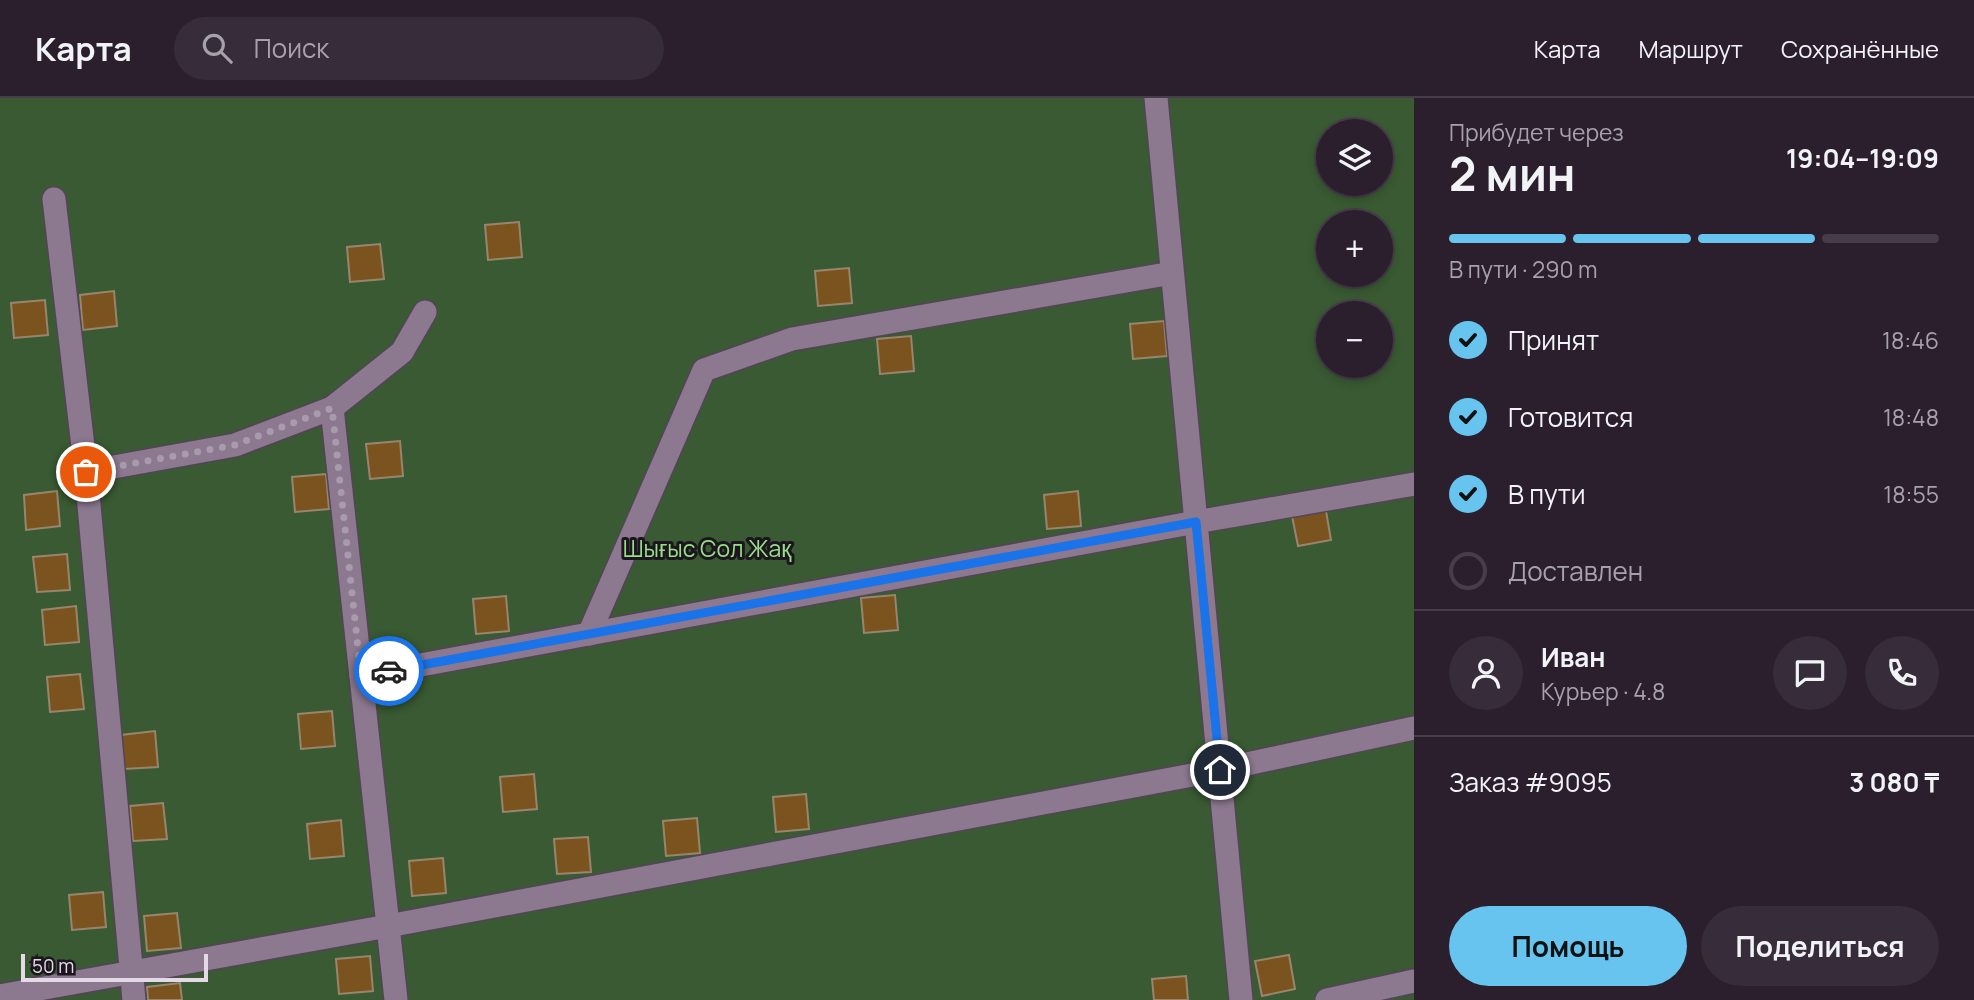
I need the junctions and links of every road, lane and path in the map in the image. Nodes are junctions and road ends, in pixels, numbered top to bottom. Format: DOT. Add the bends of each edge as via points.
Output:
graph roads {
  1 [pos="1156,98"];
  2 [pos="54,199"];
  3 [pos="1172,273"];
  4 [pos="425,312"];
  5 [pos="332,408"];
  6 [pos="86,472"];
  7 [pos="1414,484"];
  8 [pos="1196,522"];
  9 [pos="589,634"];
  10 [pos="361,676"];
  11 [pos="1414,728"];
  12 [pos="1220,770"];
  13 [pos="388,926"];
  14 [pos="132,971"];
  15 [pos="1414,981"];
  16 [pos="0,996"];
  17 [pos="134,1000"];
  18 [pos="396,1000"];
  19 [pos="1241,1000"];
  20 [pos="1327,1000"];
  1 -- 3 [label="street"];
  2 -- 6 [label="street"];
  3 -- 8 [label="street"];
  3 -- 9 [label="street" via="792,339 704,370"];
  4 -- 5 [label="street" via="402,352"];
  5 -- 6 [label="street" via="235,445"];
  5 -- 10 [label="street"];
  6 -- 14 [label="street"];
  7 -- 8 [label="street"];
  8 -- 9 [label="street"];
  8 -- 12 [label="street"];
  9 -- 10 [label="street"];
  10 -- 13 [label="street"];
  11 -- 12 [label="street"];
  12 -- 13 [label="street"];
  12 -- 19 [label="street"];
  13 -- 14 [label="street"];
  13 -- 18 [label="street"];
  14 -- 16 [label="street"];
  14 -- 17 [label="street"];
  15 -- 20 [label="street"];
}
